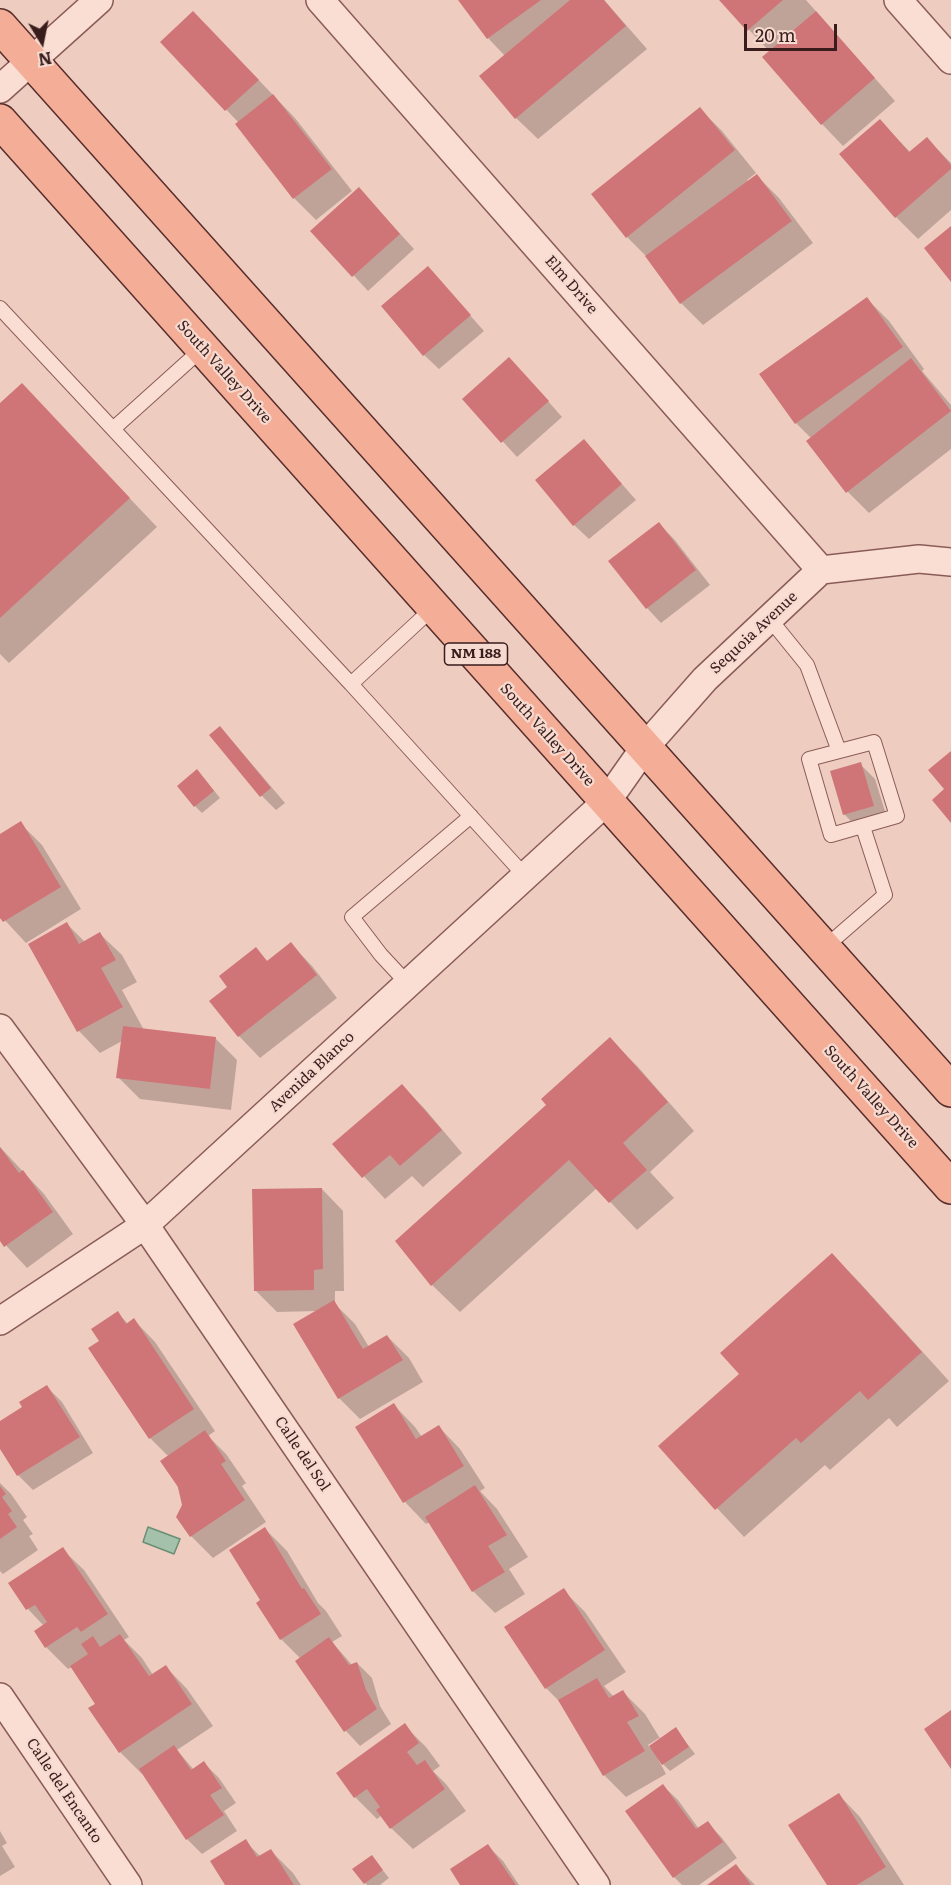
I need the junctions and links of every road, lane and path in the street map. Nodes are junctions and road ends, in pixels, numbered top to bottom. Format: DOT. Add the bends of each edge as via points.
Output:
graph roads {
  1 [pos="99,0"];
  2 [pos="320,0"];
  3 [pos="898,0"];
  4 [pos="0,26"];
  5 [pos="951,60"];
  6 [pos="32,61"];
  7 [pos="0,89"];
  8 [pos="0,121"];
  9 [pos="0,308"];
  10 [pos="203,348"];
  11 [pos="113,429"];
  12 [pos="951,562"];
  13 [pos="821,570"];
  14 [pos="434,607"];
  15 [pos="769,618"];
  16 [pos="351,684"];
  17 [pos="645,747"];
  18 [pos="839,751"];
  19 [pos="606,801"];
  20 [pos="471,816"];
  21 [pos="863,827"];
  22 [pos="525,876"];
  23 [pos="824,948"];
  24 [pos="408,984"];
  25 [pos="0,1028"];
  26 [pos="951,1090"];
  27 [pos="951,1187"];
  28 [pos="145,1225"];
  29 [pos="0,1321"];
  30 [pos="0,1697"];
  31 [pos="128,1885"];
  32 [pos="596,1885"];
  1 -- 6 [label="street"];
  2 -- 13 [label="street, Elm Drive"];
  3 -- 5 [label="street"];
  4 -- 6 [label="main road"];
  6 -- 7 [label="street"];
  6 -- 17 [label="main road"];
  8 -- 10 [label="main road, South Valley Drive / NM 188"];
  9 -- 11 [label="lane"];
  10 -- 11 [label="lane"];
  10 -- 14 [label="main road, South Valley Drive / NM 188"];
  11 -- 16 [label="lane"];
  12 -- 13 [label="street" via="919,559"];
  13 -- 15 [label="street, Sequoia Avenue"];
  14 -- 16 [label="lane"];
  14 -- 19 [label="main road, South Valley Drive / NM 188"];
  15 -- 17 [label="street, Sequoia Avenue" via="705,679"];
  15 -- 18 [label="lane" via="807,665"];
  16 -- 20 [label="lane"];
  17 -- 19 [label="street, Sequoia Avenue"];
  17 -- 23 [label="main road"];
  18 -- 21 [label="lane" via="809,759 831,835"];
  18 -- 21 [label="lane" via="874,742 897,816"];
  19 -- 22 [label="street, Avenida Blanco"];
  19 -- 27 [label="main road, South Valley Drive / NM 188"];
  20 -- 22 [label="lane"];
  20 -- 24 [label="lane" via="352,917"];
  21 -- 23 [label="lane" via="885,895"];
  22 -- 24 [label="street, Avenida Blanco"];
  23 -- 26 [label="main road"];
  24 -- 28 [label="street, Avenida Blanco"];
  25 -- 28 [label="street, Calle del Sol"];
  28 -- 29 [label="street, Avenida Blanco"];
  28 -- 32 [label="street, Calle del Sol"];
  30 -- 31 [label="street, Calle del Encanto"];
}
